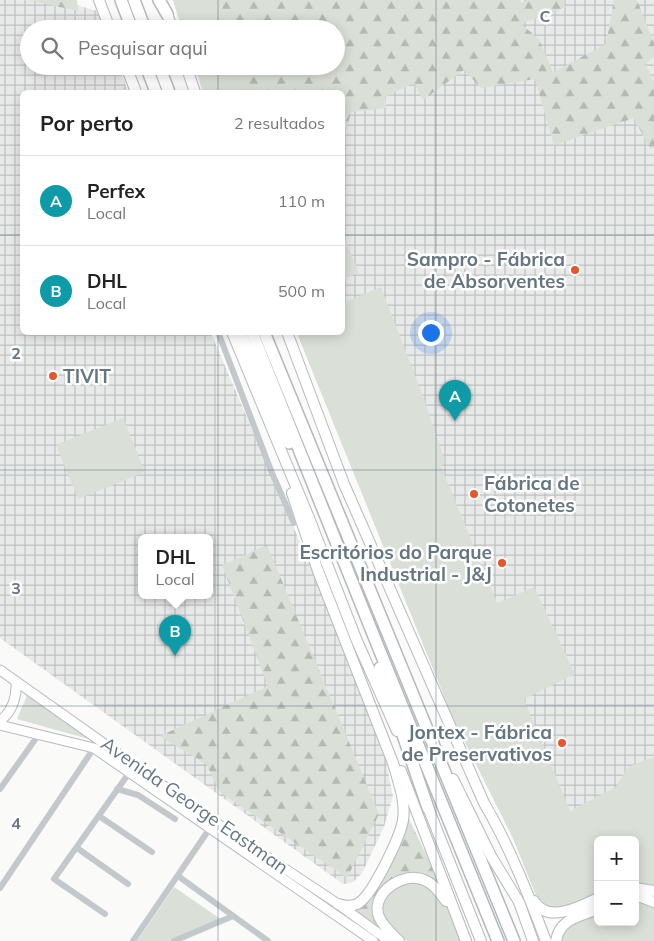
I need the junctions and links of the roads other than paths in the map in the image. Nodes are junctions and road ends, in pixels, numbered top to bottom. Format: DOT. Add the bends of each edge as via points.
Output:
graph roads {
  1 [pos="99,0"];
  2 [pos="121,0"];
  3 [pos="134,0"];
  4 [pos="161,0"];
  5 [pos="167,14"];
  6 [pos="107,20"];
  7 [pos="129,20"];
  8 [pos="142,20"];
  9 [pos="169,20"];
  10 [pos="129,75"];
  11 [pos="149,75"];
  12 [pos="162,75"];
  13 [pos="189,75"];
  14 [pos="135,90"];
  15 [pos="155,90"];
  16 [pos="168,90"];
  17 [pos="194,90"];
  18 [pos="219,335"];
  19 [pos="233,335"];
  20 [pos="241,335"];
  21 [pos="253,335"];
  22 [pos="265,335"];
  23 [pos="288,335"];
  24 [pos="287,464"];
  25 [pos="321,504"];
  26 [pos="294,523"];
  27 [pos="369,625"];
  28 [pos="400,663"];
  29 [pos="0,670"];
  30 [pos="16,681"];
  31 [pos="0,723"];
  32 [pos="379,728"];
  33 [pos="39,734"];
  34 [pos="94,748"];
  35 [pos="129,773"];
  36 [pos="0,789"];
  37 [pos="118,790"];
  38 [pos="428,808"];
  39 [pos="99,816"];
  40 [pos="175,819"];
  41 [pos="210,828"];
  42 [pos="77,848"];
  43 [pos="152,852"];
  44 [pos="463,855"];
  45 [pos="178,876"];
  46 [pos="128,884"];
  47 [pos="525,886"];
  48 [pos="0,888"];
  49 [pos="639,889"];
  50 [pos="654,891"];
  51 [pos="639,897"];
  52 [pos="594,900"];
  53 [pos="654,902"];
  54 [pos="338,904"];
  55 [pos="594,910"];
  56 [pos="454,912"];
  57 [pos="105,914"];
  58 [pos="233,916"];
  59 [pos="133,941"];
  60 [pos="174,941"];
  61 [pos="268,941"];
  62 [pos="373,941"];
  63 [pos="389,941"];
  64 [pos="399,941"];
  65 [pos="466,941"];
  66 [pos="481,941"];
  67 [pos="490,941"];
  68 [pos="498,941"];
  69 [pos="514,941"];
  70 [pos="533,941"];
  71 [pos="546,941"];
  72 [pos="556,941"];
  1 -- 6 [label="main road"];
  2 -- 7 [label="highway"];
  3 -- 8 [label="highway"];
  4 -- 5 [label="highway"];
  5 -- 9 [label="main road"];
  10 -- 14 [label="main road"];
  11 -- 15 [label="highway"];
  12 -- 16 [label="highway"];
  13 -- 17 [label="main road"];
  18 -- 26 [label="street"];
  19 -- 24 [label="main road"];
  20 -- 25 [label="highway"];
  21 -- 25 [label="highway"];
  22 -- 28 [label="highway"];
  23 -- 47 [label="main road" via="344,484 484,803"];
  24 -- 32 [label="main road" via="289,482 318,571"];
  24 -- 38 [label="main road"];
  25 -- 27 [label="highway"];
  27 -- 38 [label="highway" via="383,678"];
  27 -- 44 [label="highway"];
  28 -- 69 [label="highway"];
  28 -- 70 [label="main road" via="491,856 519,902"];
  29 -- 30 [label="main road, Avenida George Eastman"];
  30 -- 31 [label="main road" via="13,704"];
  30 -- 54 [label="main road, Avenida George Eastman" via="222,827"];
  31 -- 33 [label="main road, Avenida George Eastman"];
  32 -- 54 [label="main road" via="402,793 403,819 399,835 367,895 357,904"];
  32 -- 56 [label="main road" via="405,780"];
  33 -- 34 [label="main road, Avenida George Eastman"];
  33 -- 36 [label="street"];
  34 -- 35 [label="main road, Avenida George Eastman"];
  34 -- 48 [label="street"];
  35 -- 37 [label="street"];
  35 -- 41 [label="main road, Avenida George Eastman"];
  37 -- 39 [label="street"];
  37 -- 40 [label="street" via="138,795"];
  38 -- 66 [label="main road"];
  39 -- 42 [label="street"];
  39 -- 43 [label="street"];
  41 -- 45 [label="street"];
  41 -- 62 [label="main road, Avenida George Eastman"];
  42 -- 46 [label="street"];
  42 -- 57 [label="street" via="54,879"];
  44 -- 67 [label="highway" via="470,893"];
  44 -- 68 [label="highway"];
  45 -- 58 [label="street"];
  45 -- 59 [label="street"];
  47 -- 52 [label="main road" via="537,907 549,913 565,912"];
  47 -- 71 [label="main road"];
  49 -- 50 [label="main road"];
  51 -- 53 [label="main road"];
  54 -- 63 [label="main road, Avenida George Eastman"];
  55 -- 72 [label="main road" via="564,923"];
  56 -- 64 [label="main road" via="435,886 422,880 415,877 393,884 378,901 378,910 382,921"];
  56 -- 65 [label="main road"];
  58 -- 60 [label="street"];
  58 -- 61 [label="street"];
}
